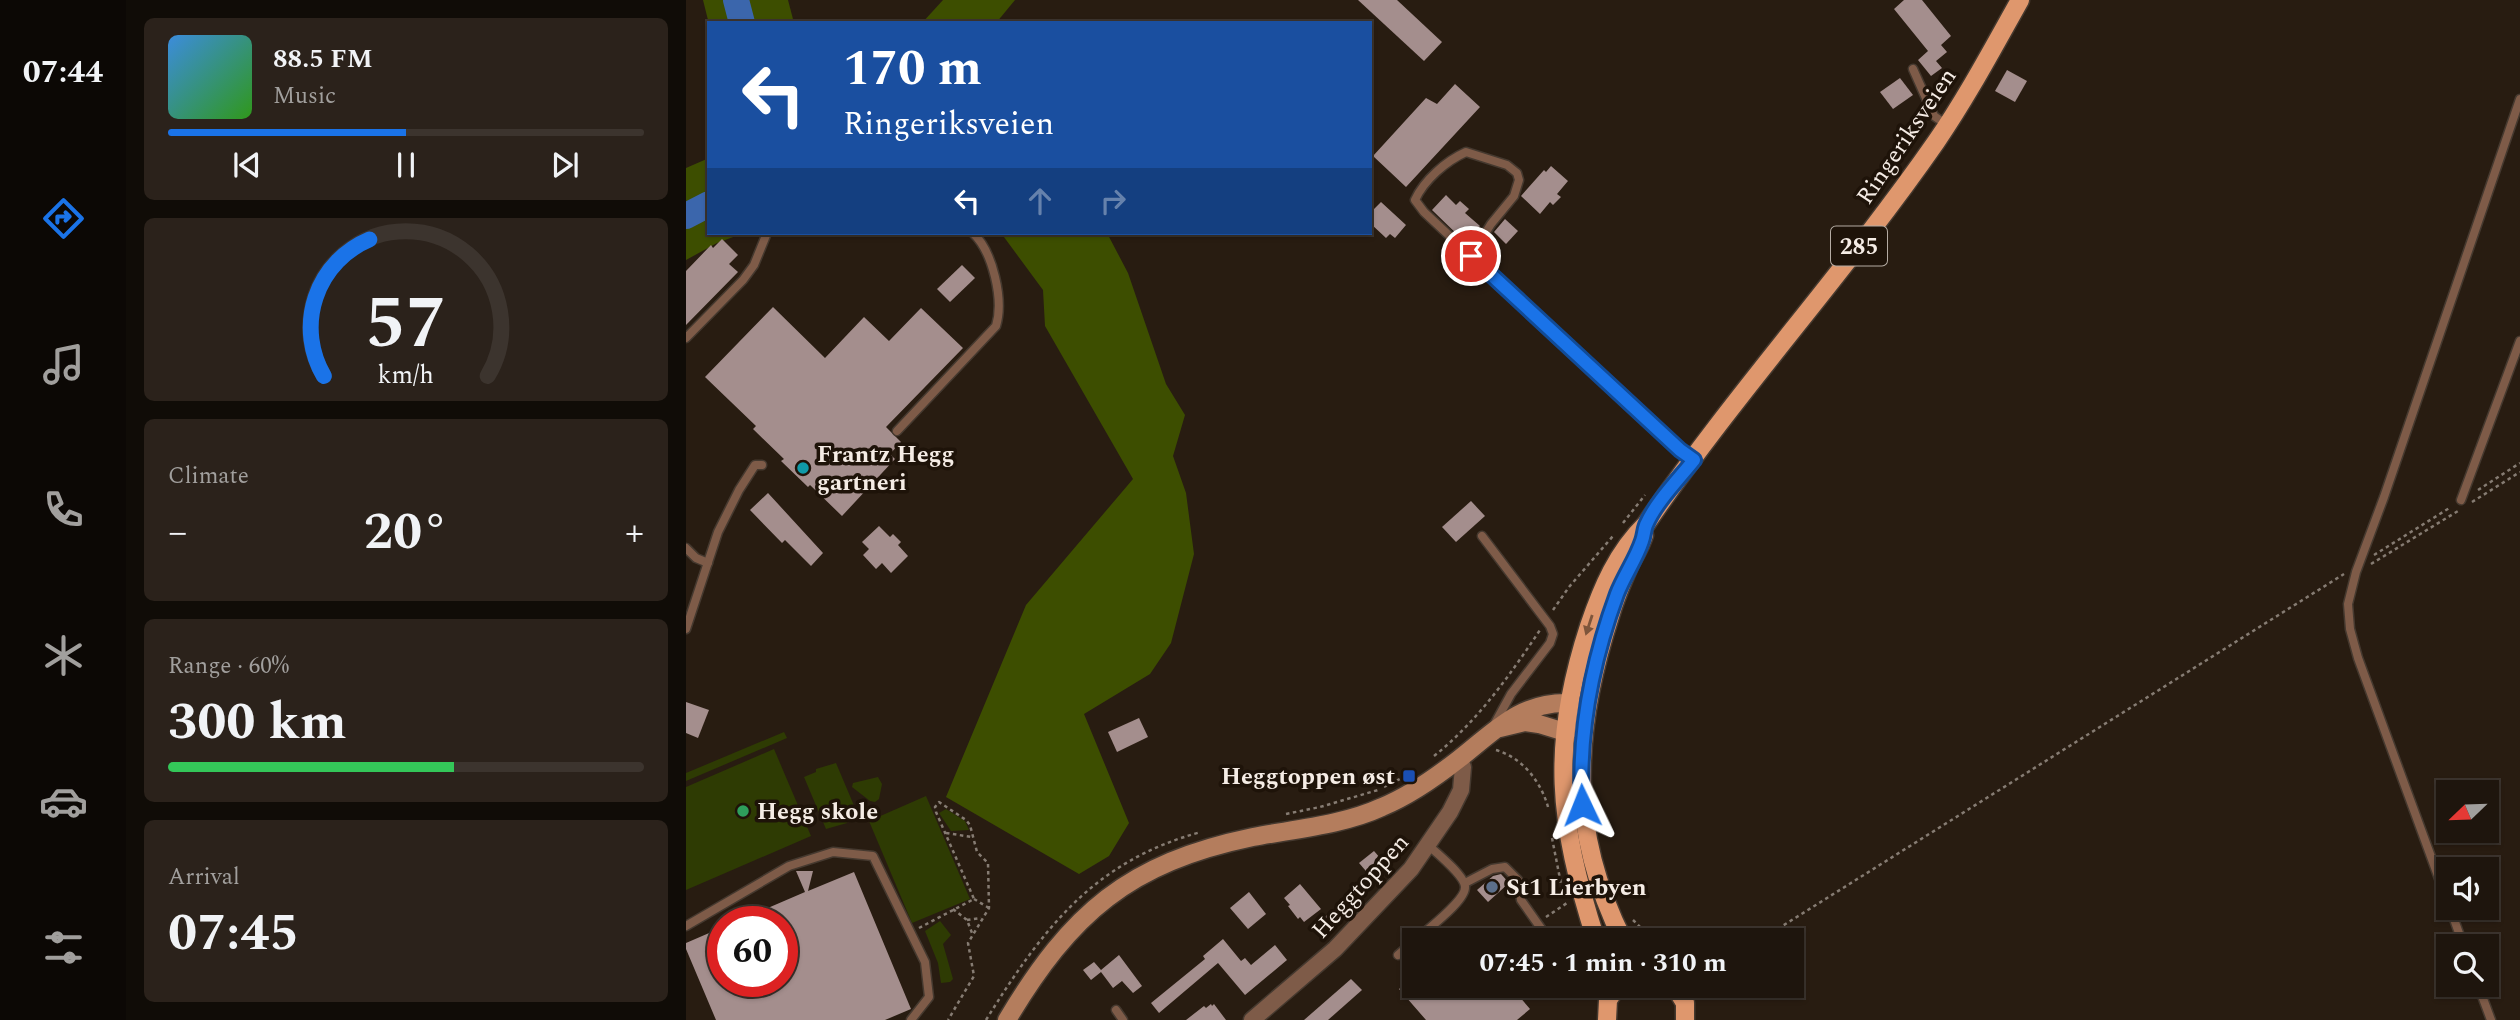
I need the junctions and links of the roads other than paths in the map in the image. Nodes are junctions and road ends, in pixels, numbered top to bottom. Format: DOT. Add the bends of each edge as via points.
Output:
graph roads {
  1 [pos="2020,0"];
  2 [pos="1913,69"];
  3 [pos="2520,99"];
  4 [pos="1947,125"];
  5 [pos="2516,126"];
  6 [pos="766,235"];
  7 [pos="975,235"];
  8 [pos="1471,256"];
  9 [pos="686,338"];
  10 [pos="2520,341"];
  11 [pos="897,431"];
  12 [pos="1694,460"];
  13 [pos="762,465"];
  14 [pos="2462,500"];
  15 [pos="1646,524"];
  16 [pos="1482,536"];
  17 [pos="686,548"];
  18 [pos="708,562"];
  19 [pos="686,629"];
  20 [pos="1568,704"];
  21 [pos="1584,721"];
  22 [pos="1564,732"];
  23 [pos="1493,737"];
  24 [pos="1453,752"];
  25 [pos="1428,845"];
  26 [pos="2436,869"];
  27 [pos="1465,883"];
  28 [pos="686,926"];
  29 [pos="1428,928"];
  30 [pos="1541,928"];
  31 [pos="1590,928"];
  32 [pos="1617,928"];
  33 [pos="1402,951"];
  34 [pos="1398,955"];
  35 [pos="2482,997"];
  36 [pos="1609,998"];
  37 [pos="1682,998"];
  38 [pos="1116,1010"];
  39 [pos="911,1020"];
  40 [pos="1007,1020"];
  41 [pos="1123,1020"];
  42 [pos="1252,1020"];
  43 [pos="1607,1020"];
  44 [pos="1685,1020"];
  45 [pos="2491,1020"];
  1 -- 4 [label="main road, Ringeriksveien / 285"];
  2 -- 4 [label="lane" via="1934,116"];
  3 -- 5 [label="lane"];
  4 -- 12 [label="main road, Ringeriksveien / 285"];
  5 -- 26 [label="lane" via="2348,604 2350,629"];
  6 -- 9 [label="lane" via="743,280"];
  7 -- 11 [label="lane" via="991,264 1000,306 996,326"];
  8 -- 8 [label="lane" via="1415,200 1443,167 1466,152 1507,165 1519,180 1514,196"];
  8 -- 12 [label="lane"];
  10 -- 14 [label="lane"];
  12 -- 15 [label="main road, Ringeriksveien / 285"];
  13 -- 18 [label="lane" via="755,465 728,510"];
  15 -- 20 [label="main road, Ringeriksveien / 285, one-way" via="1618,556 1595,608"];
  15 -- 21 [label="main road, Ringeriksveien / 285" via="1611,614"];
  16 -- 23 [label="lane" via="1553,634 1511,694"];
  17 -- 18 [label="lane"];
  18 -- 19 [label="lane"];
  20 -- 21 [label="street"];
  20 -- 22 [label="main road, Ringeriksveien / 285"];
  20 -- 23 [label="street" via="1543,704 1517,713"];
  21 -- 22 [label="street"];
  21 -- 32 [label="main road, Ringeriksveien / 285" via="1581,783 1586,832"];
  22 -- 23 [label="street" via="1525,722"];
  22 -- 31 [label="main road, Ringeriksveien / 285" via="1563,781 1575,896"];
  23 -- 24 [label="street"];
  24 -- 25 [label="street, Heggtoppen" via="1463,767 1458,796"];
  24 -- 40 [label="street" via="1409,793 1382,808 1214,846 1147,872 1098,904 1071,929"];
  25 -- 27 [label="lane"];
  25 -- 42 [label="street, Heggtoppen" via="1393,890 1335,949"];
  27 -- 29 [label="lane" via="1461,899"];
  27 -- 30 [label="lane" via="1505,867 1518,880 1521,900"];
  28 -- 39 [label="lane" via="789,866 832,852 873,856 925,962 929,997"];
  33 -- 34 [label="lane"];
  35 -- 45 [label="lane"];
  36 -- 43 [label="main road"];
  37 -- 44 [label="main road"];
  38 -- 41 [label="lane"];
}
